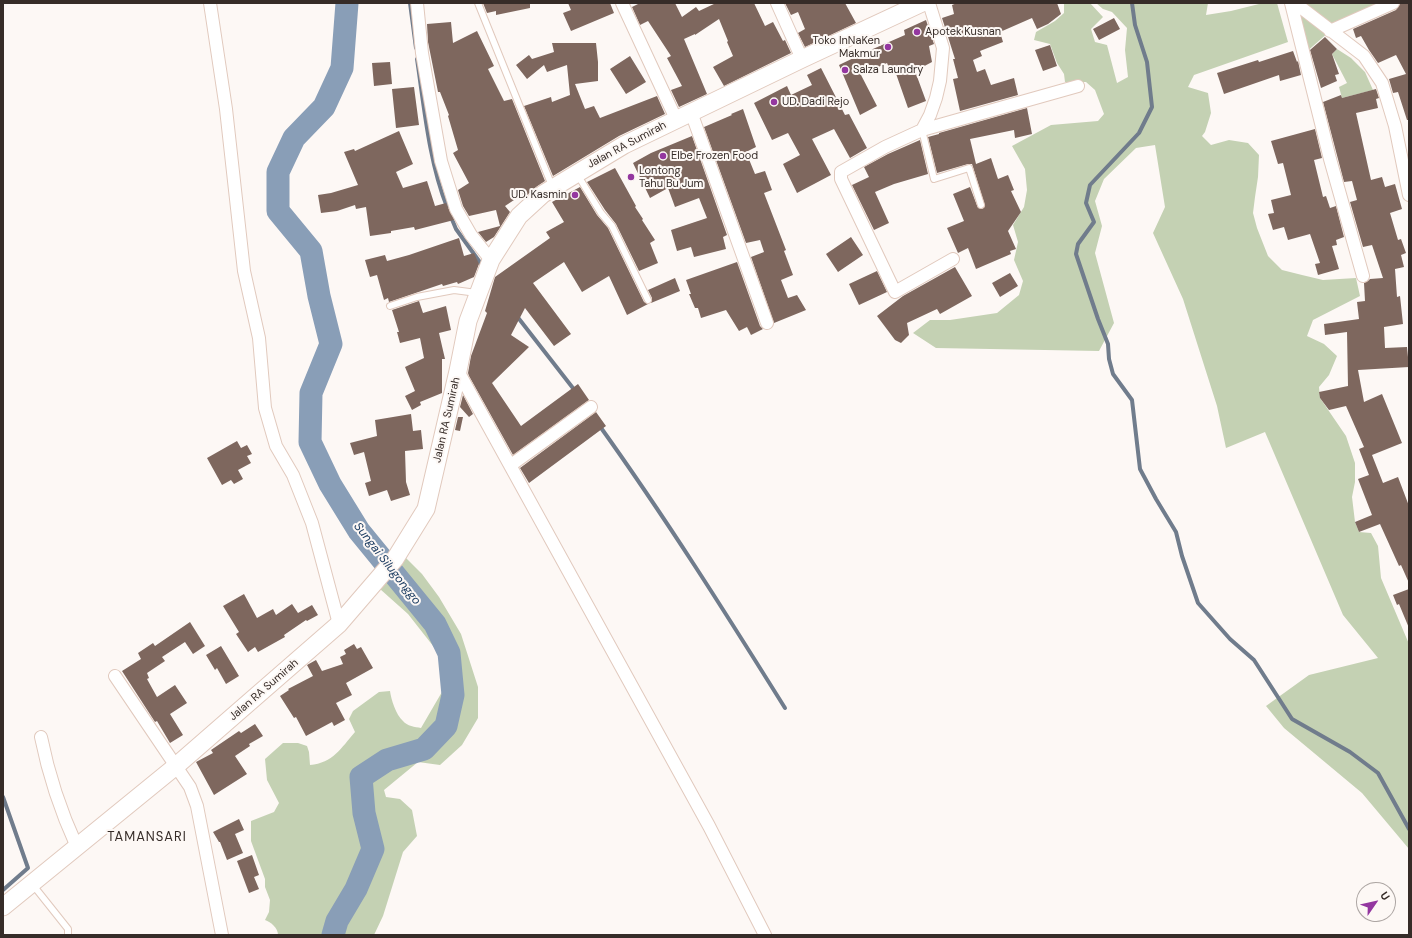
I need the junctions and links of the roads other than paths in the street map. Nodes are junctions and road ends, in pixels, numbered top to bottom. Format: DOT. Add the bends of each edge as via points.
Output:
graph roads {
  1 [pos="210,3"];
  2 [pos="417,3"];
  3 [pos="478,3"];
  4 [pos="622,3"];
  5 [pos="777,3"];
  6 [pos="922,3"];
  7 [pos="929,3"];
  8 [pos="1291,3"];
  9 [pos="1295,3"];
  10 [pos="1393,3"];
  11 [pos="1330,31"];
  12 [pos="802,59"];
  13 [pos="1078,86"];
  14 [pos="683,116"];
  15 [pos="922,130"];
  16 [pos="576,173"];
  17 [pos="553,187"];
  18 [pos="1409,195"];
  19 [pos="981,206"];
  20 [pos="953,259"];
  21 [pos="489,263"];
  22 [pos="1363,276"];
  23 [pos="478,293"];
  24 [pos="648,300"];
  25 [pos="390,306"];
  26 [pos="767,323"];
  27 [pos="458,371"];
  28 [pos="591,407"];
  29 [pos="511,464"];
  30 [pos="339,624"];
  31 [pos="115,676"];
  32 [pos="41,737"];
  33 [pos="176,766"];
  34 [pos="77,847"];
  35 [pos="32,884"];
  36 [pos="3,907"];
  37 [pos="68,935"];
  38 [pos="222,935"];
  39 [pos="765,935"];
  1 -- 30 [label="street" via="226,109 244,271 259,338 265,408 276,446 293,475 312,523"];
  2 -- 21 [label="street" via="422,53 441,161 456,209"];
  3 -- 17 [label="lane"];
  4 -- 14 [label="street"];
  5 -- 12 [label="street"];
  6 -- 12 [label="main road, Jalan RA Sumirah"];
  7 -- 15 [label="street" via="943,48 936,98"];
  8 -- 22 [label="street" via="1330,159"];
  9 -- 11 [label="street"];
  10 -- 11 [label="street"];
  11 -- 18 [label="street" via="1364,56 1382,84 1395,126"];
  12 -- 14 [label="main road, Jalan RA Sumirah"];
  13 -- 15 [label="street"];
  14 -- 16 [label="main road, Jalan RA Sumirah" via="624,145"];
  14 -- 26 [label="street"];
  15 -- 19 [label="lane" via="934,179 969,168"];
  15 -- 20 [label="street" via="845,169 840,176 895,292"];
  16 -- 17 [label="main road, Jalan RA Sumirah"];
  16 -- 24 [label="lane" via="612,226"];
  17 -- 21 [label="main road, Jalan RA Sumirah" via="519,216"];
  21 -- 23 [label="main road, Jalan RA Sumirah"];
  23 -- 25 [label="lane" via="454,290 417,296"];
  23 -- 27 [label="main road, Jalan RA Sumirah" via="468,321"];
  27 -- 29 [label="street"];
  27 -- 30 [label="main road, Jalan RA Sumirah" via="426,509 395,559"];
  28 -- 29 [label="street"];
  29 -- 39 [label="street" via="709,826"];
  30 -- 33 [label="main road, Jalan RA Sumirah"];
  31 -- 33 [label="street"];
  32 -- 34 [label="street" via="52,786"];
  33 -- 34 [label="main road, Jalan RA Sumirah"];
  33 -- 38 [label="street" via="190,786 197,806"];
  34 -- 35 [label="main road, Jalan RA Sumirah"];
  35 -- 36 [label="main road, Jalan RA Sumirah"];
  35 -- 37 [label="lane" via="68,929"];
}
